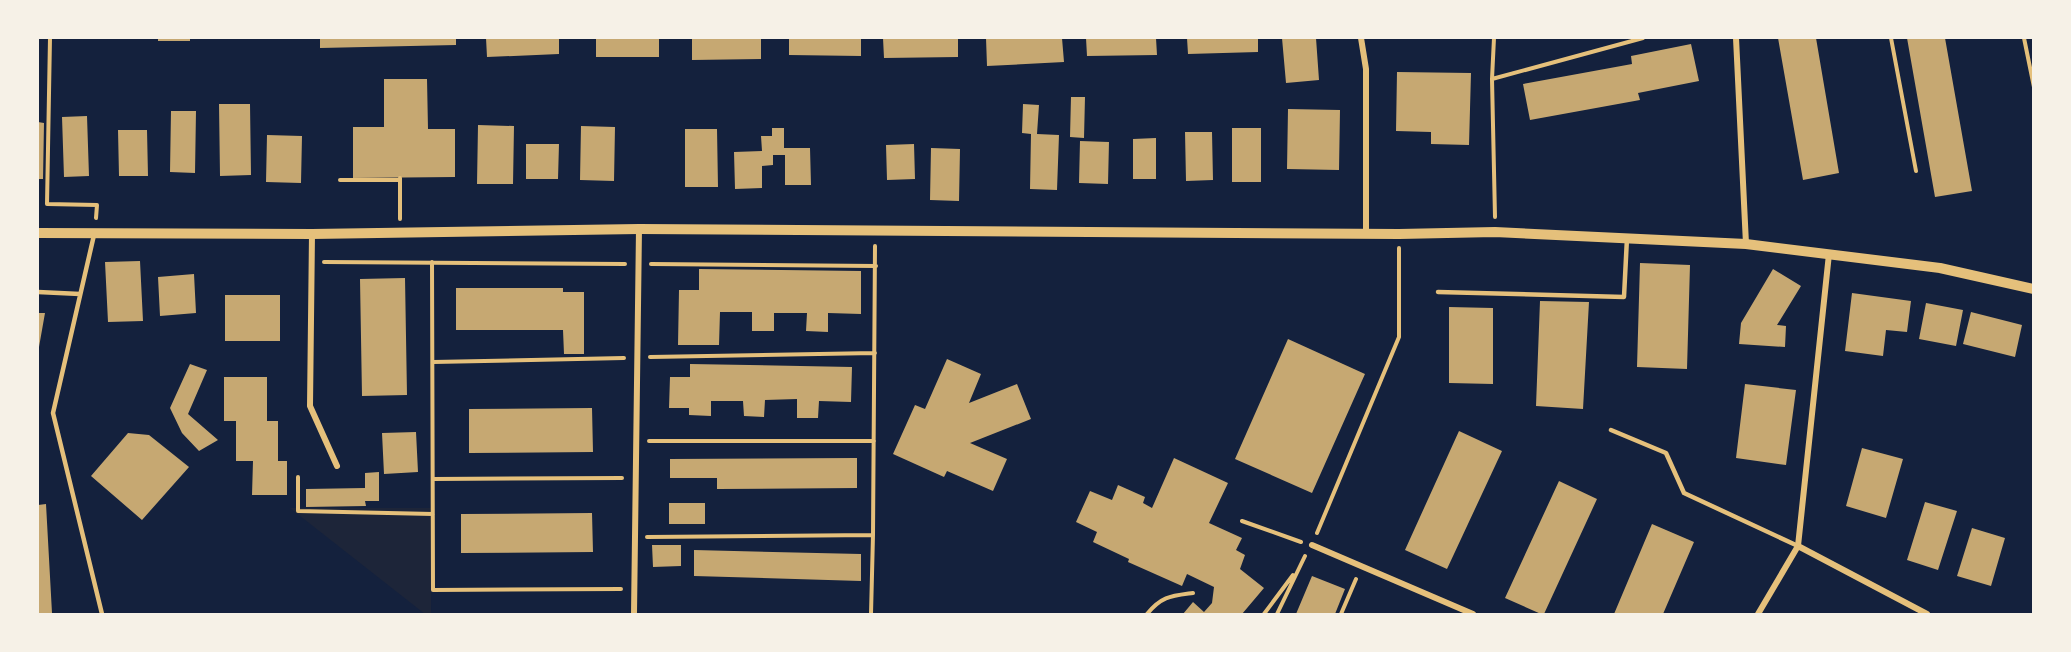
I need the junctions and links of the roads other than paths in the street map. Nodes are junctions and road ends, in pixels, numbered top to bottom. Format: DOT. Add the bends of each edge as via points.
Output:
graph roads {
  1 [pos="1361,38"];
  2 [pos="1736,38"];
  3 [pos="639,229"];
  4 [pos="38,233"];
  5 [pos="1366,233"];
  6 [pos="94,234"];
  7 [pos="312,234"];
  8 [pos="1627,238"];
  9 [pos="1746,244"];
  10 [pos="1829,254"];
  11 [pos="2034,289"];
  12 [pos="38,292"];
  13 [pos="1438,292"];
  14 [pos="80,294"];
  15 [pos="1611,430"];
  16 [pos="337,466"];
  17 [pos="1312,545"];
  18 [pos="1798,546"];
  19 [pos="102,615"];
  20 [pos="634,615"];
  21 [pos="1473,615"];
  22 [pos="1758,615"];
  23 [pos="1927,615"];
  1 -- 5 [label="street" via="1366,69"];
  2 -- 9 [label="street"];
  3 -- 5 [label="street"];
  3 -- 7 [label="street"];
  3 -- 20 [label="street"];
  4 -- 6 [label="street"];
  5 -- 8 [label="street" via="1495,232"];
  6 -- 7 [label="street"];
  6 -- 14 [label="lane"];
  7 -- 16 [label="street" via="310,406"];
  8 -- 9 [label="street"];
  8 -- 13 [label="lane" via="1624,297"];
  9 -- 10 [label="street"];
  10 -- 11 [label="street" via="1940,268"];
  10 -- 18 [label="street"];
  12 -- 14 [label="lane"];
  14 -- 19 [label="lane" via="53,413"];
  15 -- 18 [label="lane" via="1666,453 1684,493"];
  17 -- 21 [label="street"];
  18 -- 22 [label="street"];
  18 -- 23 [label="street"];
}
